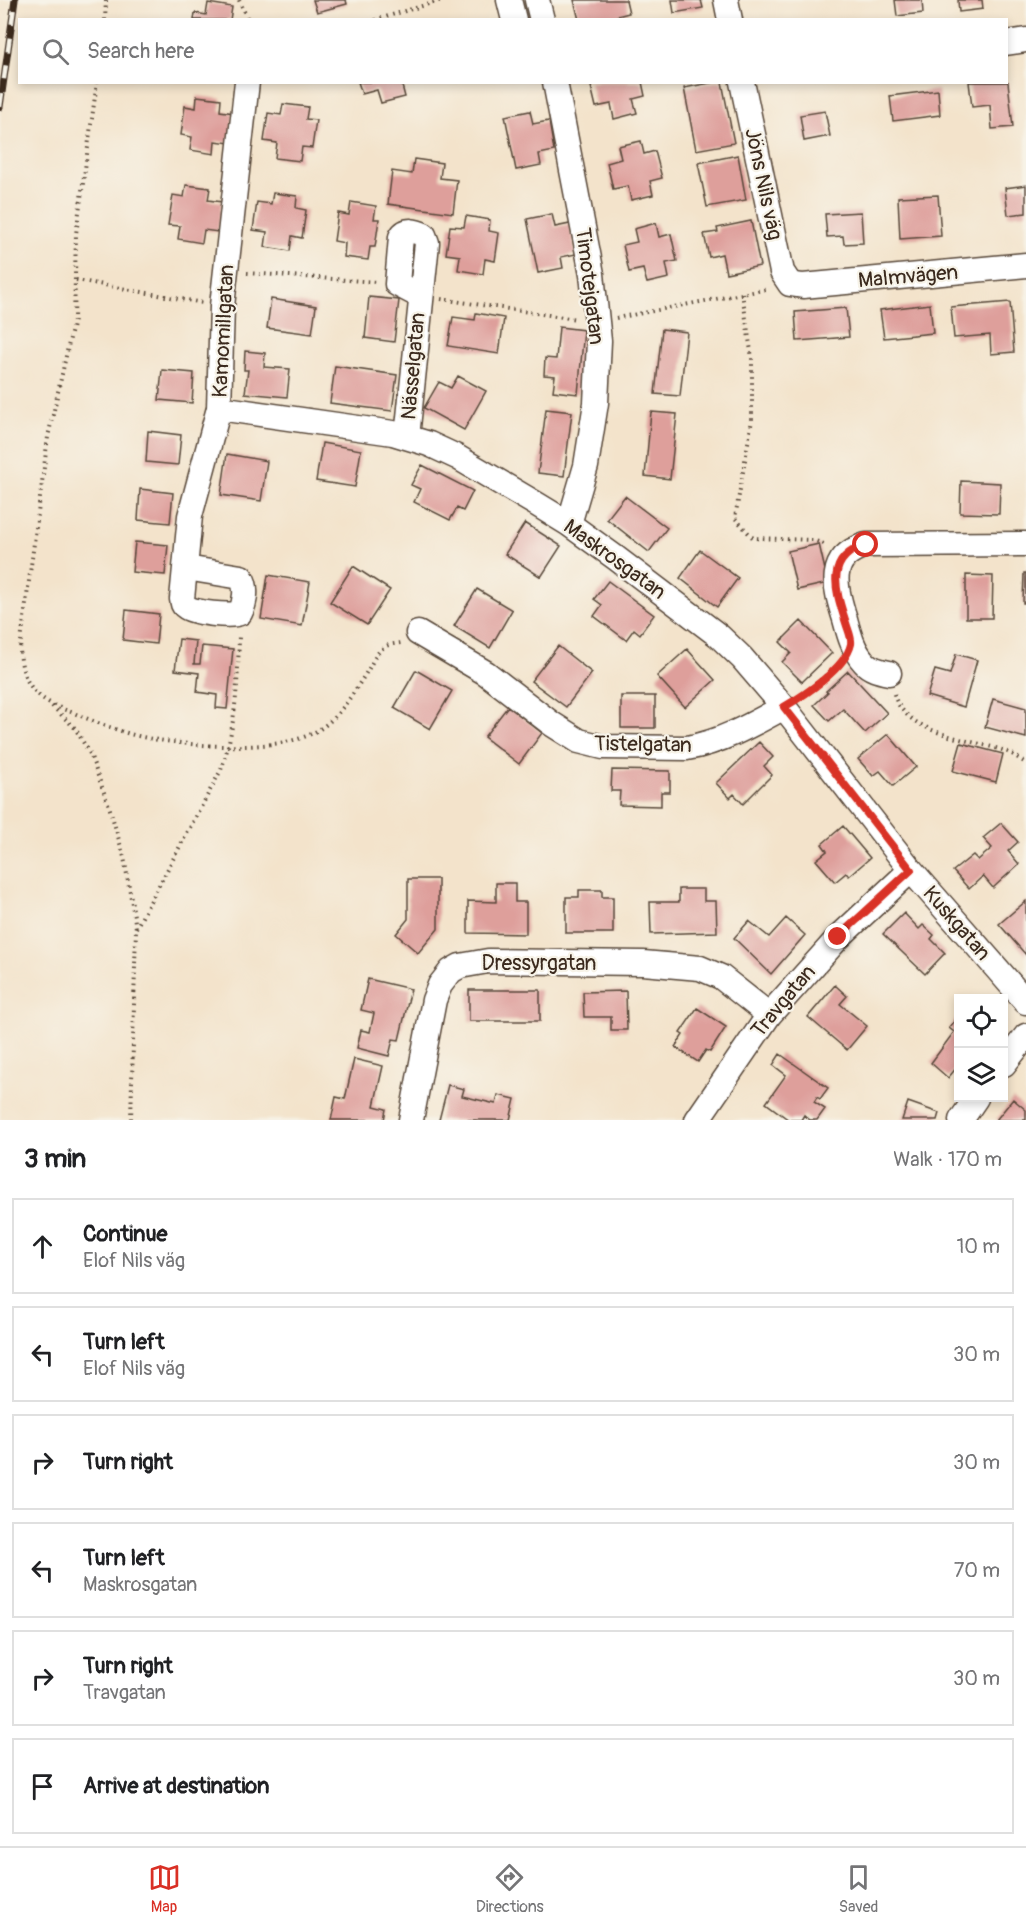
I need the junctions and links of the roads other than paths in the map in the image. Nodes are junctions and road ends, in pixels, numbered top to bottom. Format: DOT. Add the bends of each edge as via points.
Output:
graph roads {
  1 [pos="509,0"];
  2 [pos="537,0"];
  3 [pos="726,0"];
  4 [pos="514,18"];
  5 [pos="542,18"];
  6 [pos="730,18"];
  7 [pos="1026,40"];
  8 [pos="1008,42"];
  9 [pos="555,84"];
  10 [pos="742,84"];
  11 [pos="254,85"];
  12 [pos="1026,265"];
  13 [pos="790,284"];
  14 [pos="420,296"];
  15 [pos="219,408"];
  16 [pos="407,436"];
  17 [pos="569,524"];
  18 [pos="1026,544"];
  19 [pos="186,568"];
  20 [pos="418,633"];
  21 [pos="889,673"];
  22 [pos="784,707"];
  23 [pos="911,870"];
  24 [pos="1026,1002"];
  25 [pos="769,1015"];
  26 [pos="1026,1036"];
  27 [pos="1008,1059"];
  28 [pos="973,1102"];
  29 [pos="411,1120"];
  30 [pos="697,1120"];
  31 [pos="961,1120"];
  1 -- 4 [label="street"];
  2 -- 5 [label="street"];
  3 -- 6 [label="street"];
  7 -- 8 [label="street"];
  9 -- 17 [label="street, Timotejgatan" via="592,274 599,341 596,403 586,466"];
  10 -- 13 [label="street, Jöns Nils väg" via="782,272"];
  11 -- 15 [label="street, Kamomillgatan" via="225,271"];
  12 -- 13 [label="street, Malmvägen" via="803,286"];
  14 -- 14 [label="street, Nässelgatan" via="427,243 424,235 409,231 402,234 397,284"];
  14 -- 16 [label="street, Nässelgatan"];
  15 -- 16 [label="street, Maskrosgatan"];
  15 -- 19 [label="street, Kamomillgatan" via="190,516"];
  16 -- 17 [label="street, Maskrosgatan" via="456,457"];
  17 -- 22 [label="street, Maskrosgatan" via="719,636"];
  18 -- 21 [label="street" via="866,545 848,553 836,573 836,588 852,642 865,663"];
  19 -- 19 [label="street, Kamomillgatan" via="241,577 245,587 240,613 232,616 187,608 182,599"];
  20 -- 22 [label="street, Tistelgatan" via="486,673 559,729 589,745 699,746 746,728"];
  22 -- 23 [label="street, Maskrosgatan"];
  23 -- 24 [label="street, Kuskgatan"];
  23 -- 25 [label="street, Travgatan" via="838,937"];
  25 -- 29 [label="street, Dressyrgatan" via="721,977 690,966 470,963 451,971 437,991"];
  25 -- 30 [label="street, Travgatan"];
  26 -- 27 [label="street"];
  28 -- 31 [label="street"];
}
